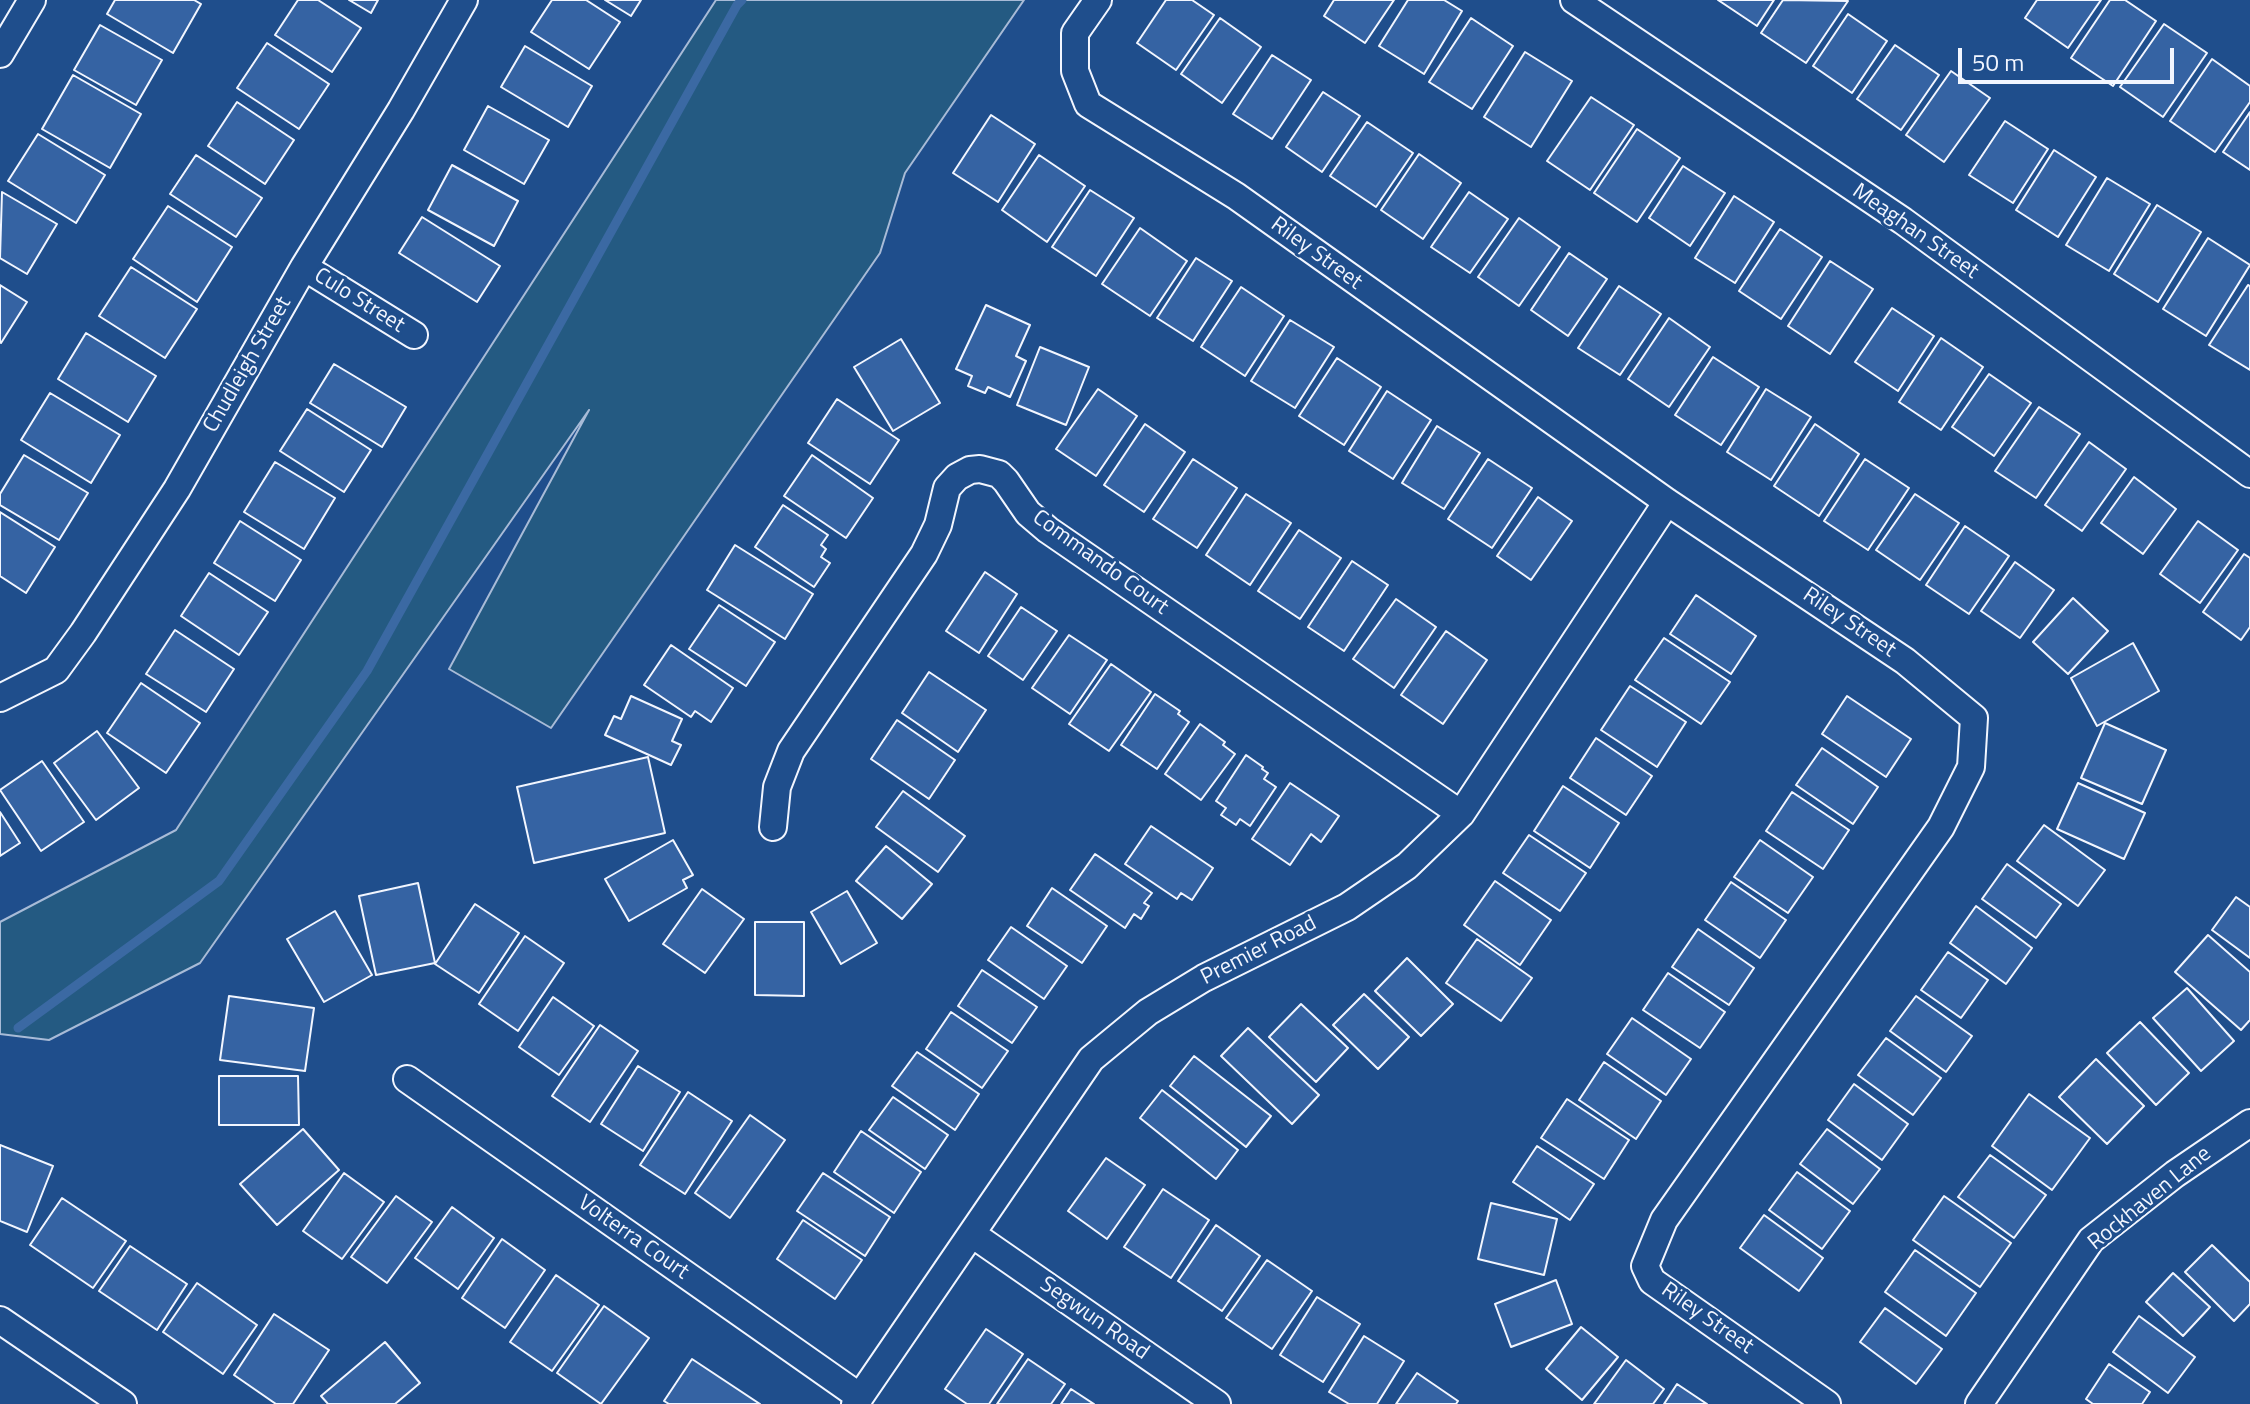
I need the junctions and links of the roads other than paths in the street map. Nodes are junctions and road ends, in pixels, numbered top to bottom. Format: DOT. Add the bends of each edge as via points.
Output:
graph roads {
  1 [pos="32,0"];
  2 [pos="464,0"];
  3 [pos="1098,0"];
  4 [pos="1574,0"];
  5 [pos="0,54"];
  6 [pos="304,267"];
  7 [pos="414,335"];
  8 [pos="2250,474"];
  9 [pos="1667,502"];
  10 [pos="0,698"];
  11 [pos="1461,814"];
  12 [pos="773,827"];
  13 [pos="407,1079"];
  14 [pos="2250,1123"];
  15 [pos="972,1234"];
  16 [pos="0,1320"];
  17 [pos="858,1400"];
  18 [pos="123,1404"];
  19 [pos="1217,1404"];
  20 [pos="1827,1404"];
  21 [pos="1979,1404"];
  1 -- 5 [label="street"];
  2 -- 6 [label="street, Chudleigh Street"];
  3 -- 9 [label="street, Riley Street" via="1075,33 1075,71 1088,104 1236,196"];
  4 -- 8 [label="street, Meaghan Street" via="1903,221"];
  6 -- 7 [label="street, Culo Street"];
  6 -- 10 [label="street, Chudleigh Street" via="177,489 83,633 56,670"];
  9 -- 11 [label="street, Premier Road"];
  9 -- 20 [label="street, Riley Street" via="1905,661 1974,718 1971,767 1941,827 1664,1220 1645,1266 1652,1281"];
  11 -- 12 [label="street, Commando Court" via="1048,530 999,474 980,469 963,472 951,482 924,554 791,751 777,787"];
  11 -- 15 [label="street, Premier Road" via="1407,866 1347,907 1204,978 1148,1012 1091,1059"];
  13 -- 17 [label="street, Volterra Court"];
  14 -- 21 [label="street, Rockhaven Lane" via="2091,1240"];
  15 -- 17 [label="street, Premier Road"];
  15 -- 19 [label="street, Segwun Road"];
  16 -- 18 [label="street"];
}
